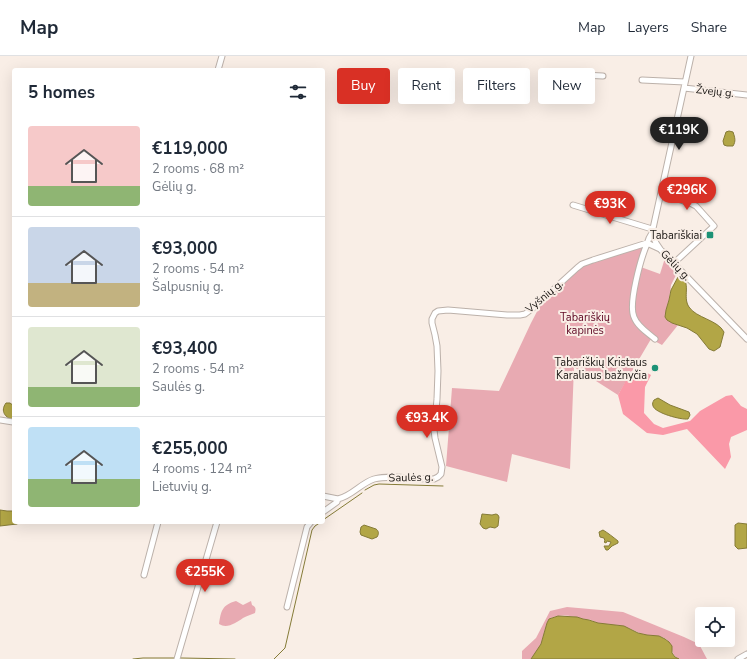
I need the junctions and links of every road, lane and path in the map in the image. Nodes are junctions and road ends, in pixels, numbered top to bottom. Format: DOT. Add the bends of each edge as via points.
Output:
graph roads {
  1 [pos="222,56"];
  2 [pos="691,56"];
  3 [pos="219,68"];
  4 [pos="595,76"];
  5 [pos="603,76"];
  6 [pos="642,80"];
  7 [pos="685,82"];
  8 [pos="684,88"];
  9 [pos="747,95"];
  10 [pos="661,192"];
  11 [pos="573,205"];
  12 [pos="652,231"];
  13 [pos="647,243"];
  14 [pos="660,249"];
  15 [pos="674,262"];
  16 [pos="435,313"];
  17 [pos="747,339"];
  18 [pos="655,340"];
  19 [pos="0,420"];
  20 [pos="12,422"];
  21 [pos="325,497"];
  22 [pos="338,499"];
  23 [pos="325,511"];
  24 [pos="157,524"];
  25 [pos="216,524"];
  26 [pos="309,524"];
  27 [pos="144,575"];
  28 [pos="287,607"];
  29 [pos="747,654"];
  30 [pos="177,659"];
  31 [pos="738,659"];
  1 -- 3 [label="street"];
  2 -- 7 [label="street"];
  4 -- 5 [label="street"];
  6 -- 7 [label="street, Žvejų g."];
  7 -- 8 [label="street"];
  8 -- 9 [label="street, Žvejų g."];
  8 -- 10 [label="street"];
  10 -- 12 [label="street"];
  10 -- 15 [label="street" via="696,206 714,226"];
  11 -- 12 [label="street"];
  12 -- 13 [label="street"];
  12 -- 14 [label="street, Gėlių g."];
  13 -- 14 [label="street"];
  13 -- 16 [label="street, Vyšnių g." via="582,264 525,314 448,310"];
  13 -- 18 [label="street" via="634,289 633,311 637,322"];
  14 -- 15 [label="street, Gėlių g."];
  15 -- 17 [label="street, Gėlių g."];
  16 -- 22 [label="street, Saulės g." via="432,323 437,346 438,392 434,430 442,467 441,474 434,479 373,479"];
  19 -- 20 [label="street"];
  21 -- 22 [label="street"];
  22 -- 23 [label="street, Saulės g."];
  24 -- 27 [label="street"];
  25 -- 30 [label="street"];
  26 -- 28 [label="street"];
  29 -- 31 [label="street"];
}
